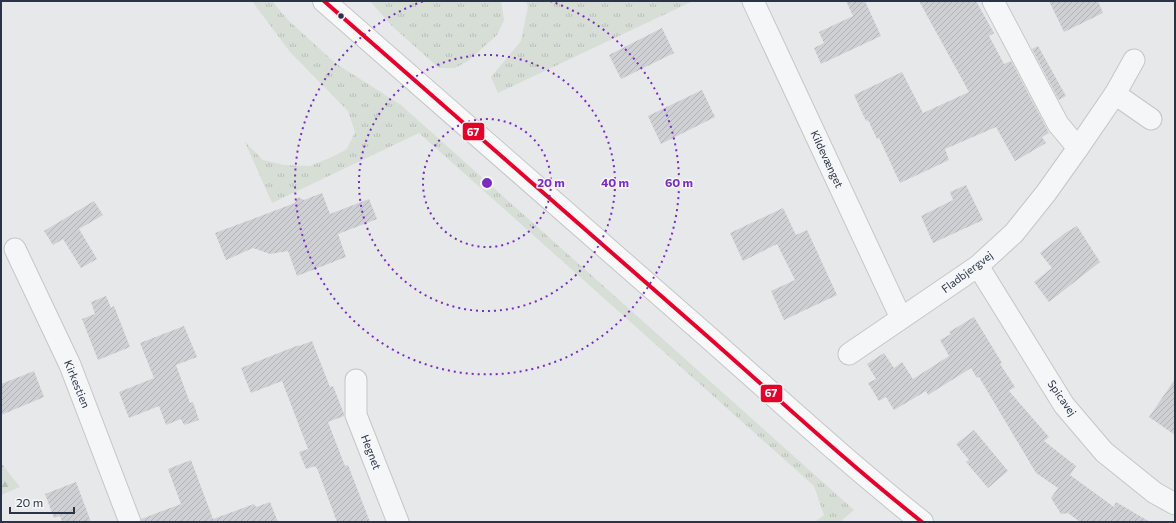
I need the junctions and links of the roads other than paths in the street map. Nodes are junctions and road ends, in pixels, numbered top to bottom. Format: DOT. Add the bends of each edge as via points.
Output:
graph roads {
  1 [pos="324,1"];
  2 [pos="753,1"];
  3 [pos="993,1"];
  4 [pos="1134,60"];
  5 [pos="1115,94"];
  6 [pos="1151,118"];
  7 [pos="1078,148"];
  8 [pos="15,249"];
  9 [pos="978,266"];
  10 [pos="901,318"];
  11 [pos="849,354"];
  12 [pos="356,380"];
  13 [pos="873,483"];
  14 [pos="1175,504"];
  15 [pos="130,522"];
  16 [pos="398,522"];
  17 [pos="912,522"];
  18 [pos="922,522"];
  1 -- 13 [label="main road"];
  2 -- 10 [label="street, Kildevænget"];
  3 -- 7 [label="street" via="1058,124"];
  4 -- 5 [label="street, Fladbjergvej"];
  5 -- 6 [label="street"];
  5 -- 7 [label="street, Fladbjergvej"];
  7 -- 9 [label="street, Fladbjergvej" via="1014,233"];
  8 -- 15 [label="street, Kirkestien" via="70,365"];
  9 -- 10 [label="street, Fladbjergvej"];
  9 -- 14 [label="street, Spicavej" via="1064,405 1104,452 1155,493"];
  10 -- 11 [label="street, Fladbjergvej"];
  12 -- 16 [label="street, Hegnet" via="356,415"];
  13 -- 17 [label="main road"];
  13 -- 18 [label="main road"];
}
